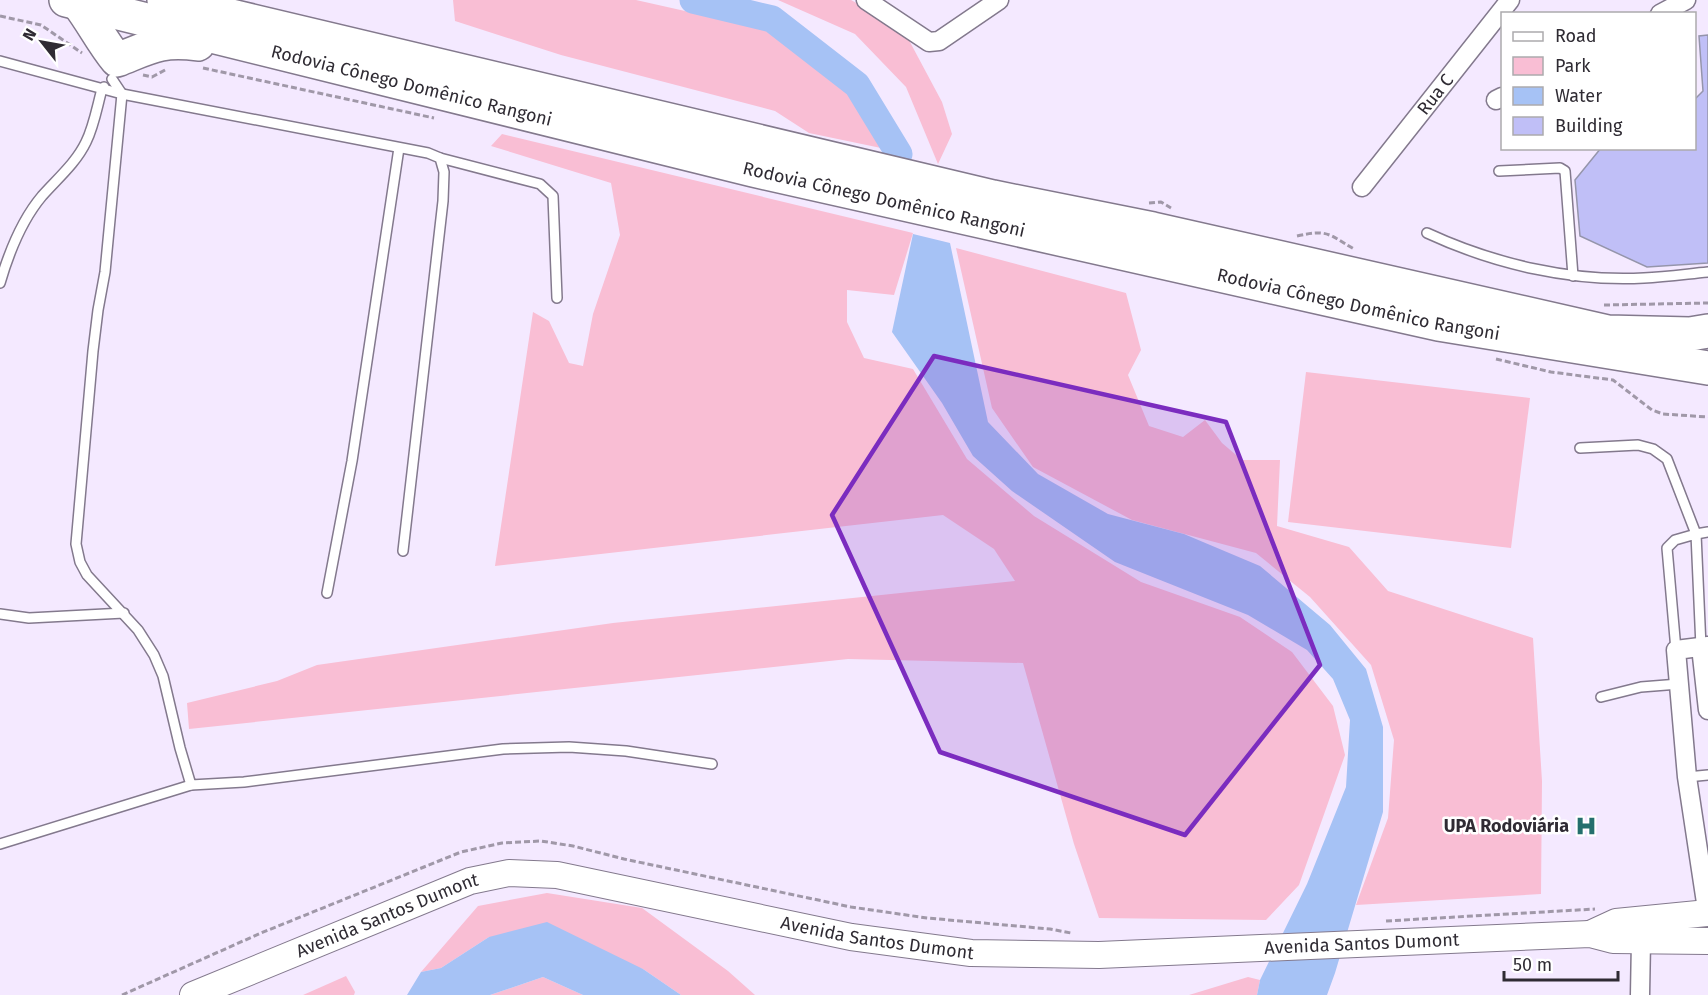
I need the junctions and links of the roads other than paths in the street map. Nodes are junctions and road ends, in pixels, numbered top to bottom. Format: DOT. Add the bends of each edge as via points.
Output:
graph roads {
  1 [pos="164,0"];
  2 [pos="866,0"];
  3 [pos="999,0"];
  4 [pos="1510,0"];
  5 [pos="1686,0"];
  6 [pos="72,1"];
  7 [pos="1664,12"];
  8 [pos="0,61"];
  9 [pos="332,65"];
  10 [pos="115,69"];
  11 [pos="102,89"];
  12 [pos="122,94"];
  13 [pos="399,148"];
  14 [pos="757,155"];
  15 [pos="440,158"];
  16 [pos="1498,171"];
  17 [pos="1362,187"];
  18 [pos="990,210"];
  19 [pos="1427,233"];
  20 [pos="1708,272"];
  21 [pos="1573,276"];
  22 [pos="0,283"];
  23 [pos="557,298"];
  24 [pos="1708,332"];
  25 [pos="1708,368"];
  26 [pos="1581,448"];
  27 [pos="1708,532"];
  28 [pos="1696,534"];
  29 [pos="403,551"];
  30 [pos="1708,563"];
  31 [pos="1698,565"];
  32 [pos="327,593"];
  33 [pos="124,613"];
  34 [pos="0,614"];
  35 [pos="1705,646"];
  36 [pos="1676,650"];
  37 [pos="1679,684"];
  38 [pos="1601,697"];
  39 [pos="1708,710"];
  40 [pos="712,764"];
  41 [pos="1708,775"];
  42 [pos="1687,777"];
  43 [pos="192,785"];
  44 [pos="1703,843"];
  45 [pos="0,844"];
  46 [pos="1708,914"];
  47 [pos="1590,934"];
  48 [pos="1641,941"];
  49 [pos="1708,941"];
  50 [pos="193,995"];
  51 [pos="1640,995"];
  1 -- 14 [label="highway, Rodovia Cônego Domênico Rangoni"];
  2 -- 3 [label="street" via="929,42 939,40"];
  4 -- 17 [label="street, Rua C"];
  5 -- 7 [label="street"];
  6 -- 9 [label="highway, Rodovia Cônego Domênico Rangoni"];
  6 -- 10 [label="highway" via="94,25"];
  8 -- 11 [label="lane"];
  9 -- 10 [label="highway" via="313,69 169,41 143,49"];
  9 -- 14 [label="highway, Rodovia Cônego Domênico Rangoni"];
  10 -- 11 [label="lane"];
  10 -- 12 [label="lane"];
  11 -- 12 [label="lane"];
  11 -- 22 [label="lane" via="86,143 23,223"];
  12 -- 13 [label="lane"];
  12 -- 33 [label="lane" via="76,544 87,575"];
  13 -- 15 [label="lane"];
  13 -- 32 [label="lane"];
  14 -- 18 [label="highway, Rodovia Cônego Domênico Rangoni"];
  15 -- 23 [label="lane" via="540,184 553,196"];
  15 -- 29 [label="lane" via="444,172 443,201"];
  16 -- 21 [label="lane" via="1565,171"];
  18 -- 24 [label="highway, Rodovia Cônego Domênico Rangoni" via="1153,229 1608,332"];
  18 -- 25 [label="highway, Rodovia Cônego Domênico Rangoni" via="1091,244 1438,324"];
  19 -- 21 [label="lane" via="1500,259"];
  20 -- 21 [label="lane" via="1643,279"];
  26 -- 28 [label="lane" via="1638,445 1653,449 1666,459"];
  27 -- 28 [label="lane"];
  28 -- 31 [label="lane"];
  28 -- 36 [label="lane" via="1675,540 1667,548"];
  30 -- 31 [label="lane"];
  31 -- 35 [label="lane"];
  33 -- 34 [label="lane" via="29,618"];
  33 -- 43 [label="lane" via="154,655 163,676"];
  35 -- 36 [label="street"];
  35 -- 39 [label="street"];
  36 -- 37 [label="street"];
  37 -- 38 [label="lane" via="1641,687"];
  37 -- 42 [label="street"];
  40 -- 43 [label="lane" via="626,751 503,749"];
  41 -- 42 [label="lane"];
  42 -- 44 [label="street"];
  43 -- 45 [label="lane"];
  44 -- 46 [label="street"];
  46 -- 47 [label="main road, Avenida Santos Dumont" via="1616,922"];
  47 -- 48 [label="main road, Avenida Santos Dumont"];
  47 -- 50 [label="main road, Avenida Santos Dumont" via="1099,955 971,952 851,938 557,875 509,873 470,880"];
  48 -- 49 [label="main road, Avenida Santos Dumont"];
  48 -- 51 [label="street"];
}
